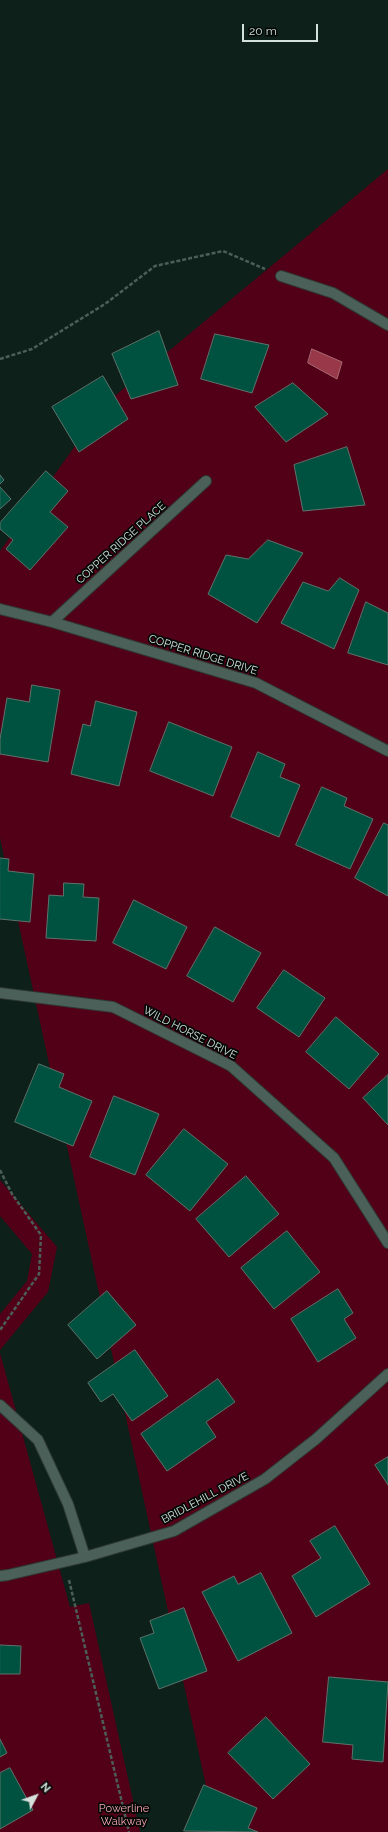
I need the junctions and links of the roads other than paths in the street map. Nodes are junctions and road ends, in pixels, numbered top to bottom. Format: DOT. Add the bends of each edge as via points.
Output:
graph roads {
  1 [pos="281,276"];
  2 [pos="388,325"];
  3 [pos="206,481"];
  4 [pos="0,609"];
  5 [pos="52,622"];
  6 [pos="388,751"];
  7 [pos="0,993"];
  8 [pos="388,1243"];
  9 [pos="388,1374"];
  10 [pos="0,1405"];
  11 [pos="85,1557"];
  12 [pos="0,1576"];
  1 -- 2 [label="street" via="332,293"];
  3 -- 5 [label="street, COPPER RIDGE PLACE"];
  4 -- 5 [label="street, COPPER RIDGE DRIVE"];
  5 -- 6 [label="street, COPPER RIDGE DRIVE" via="256,683"];
  7 -- 8 [label="street, WILD HORSE DRIVE" via="114,1007 231,1066 334,1158"];
  9 -- 11 [label="street, BRIDLEHILL DRIVE" via="316,1439 265,1479 174,1531"];
  10 -- 11 [label="street" via="38,1440 68,1504"];
  11 -- 12 [label="street, BRIDLEHILL DRIVE"];
}
